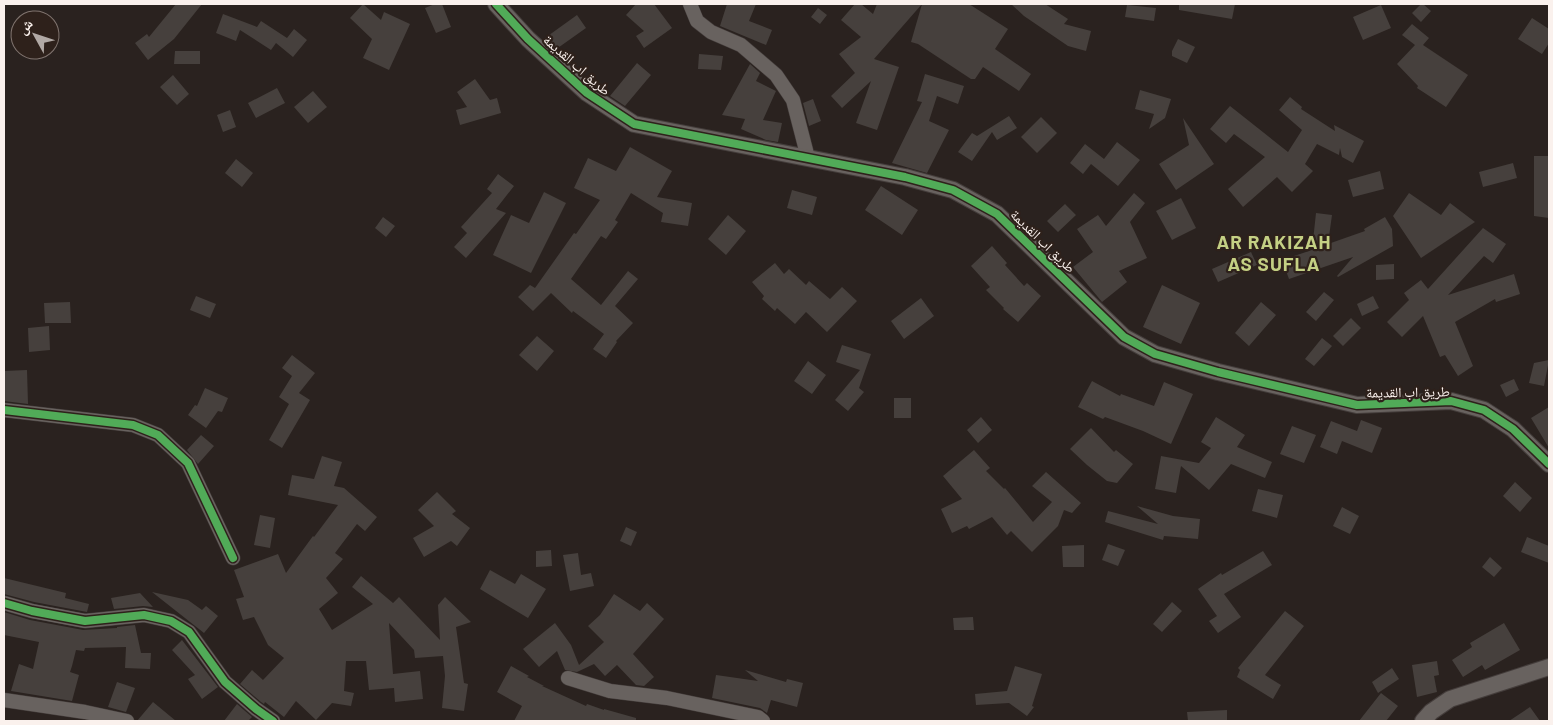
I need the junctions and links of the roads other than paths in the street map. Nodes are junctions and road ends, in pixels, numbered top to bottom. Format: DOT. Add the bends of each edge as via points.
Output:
graph roads {
  1 [pos="496,4"];
  2 [pos="690,4"];
  3 [pos="808,158"];
  4 [pos="4,410"];
  5 [pos="1549,464"];
  6 [pos="233,558"];
  7 [pos="4,603"];
  8 [pos="1549,667"];
  9 [pos="568,678"];
  10 [pos="4,700"];
  11 [pos="127,721"];
  12 [pos="273,721"];
  13 [pos="763,721"];
  14 [pos="1423,721"];
  1 -- 3 [label="street, طريق اب القديمة" via="587,94 634,124"];
  2 -- 3 [label="street" via="697,21 711,32 741,45 776,75 793,100"];
  3 -- 5 [label="street, طريق اب القديمة" via="953,190 997,214 1124,337 1155,354 1358,405 1451,402 1484,410 1513,429"];
  4 -- 6 [label="street" via="133,425 158,435 188,463"];
  7 -- 12 [label="street" via="85,621 144,615 171,621 189,632 225,682"];
  8 -- 14 [label="street" via="1450,699"];
  9 -- 13 [label="street" via="610,691 667,698 758,717"];
  10 -- 11 [label="street"];
}
